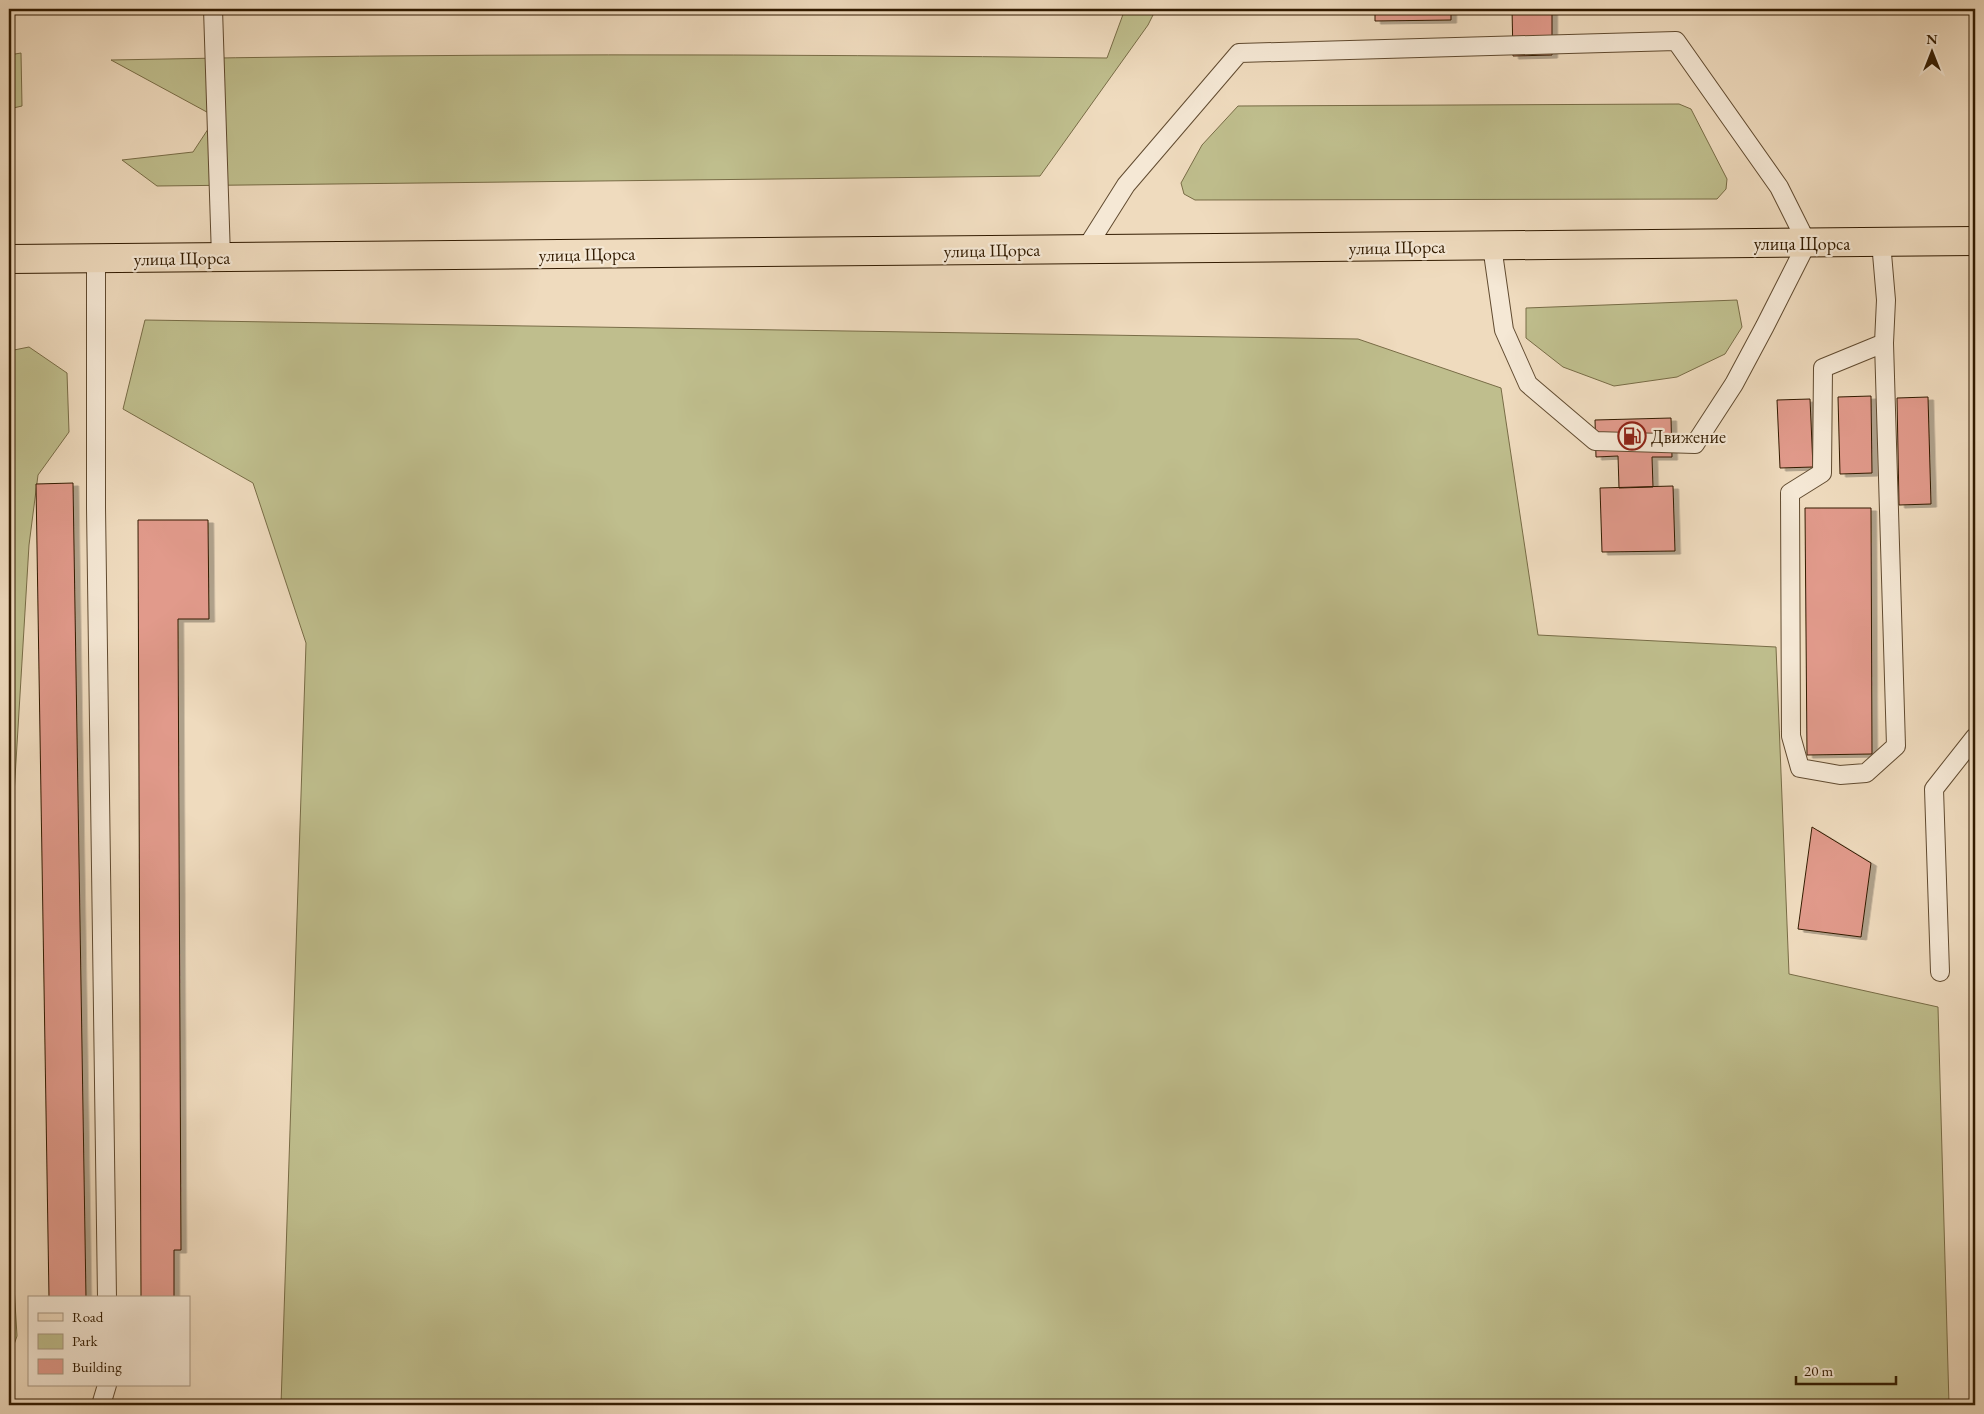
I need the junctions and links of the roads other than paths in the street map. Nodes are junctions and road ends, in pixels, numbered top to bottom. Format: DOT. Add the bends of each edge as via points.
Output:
graph roads {
  1 [pos="213,9"];
  2 [pos="1881,242"];
  3 [pos="1975,242"];
  4 [pos="1808,243"];
  5 [pos="1492,246"];
  6 [pos="1085,250"];
  7 [pos="221,257"];
  8 [pos="96,258"];
  9 [pos="9,259"];
  10 [pos="1884,342"];
  11 [pos="1975,737"];
  12 [pos="1940,972"];
  13 [pos="107,1296"];
  14 [pos="107,1386"];
  15 [pos="101,1405"];
  1 -- 7 [label="lane"];
  2 -- 3 [label="main road, улица Щорса"];
  2 -- 4 [label="main road, улица Щорса"];
  2 -- 10 [label="lane" via="1886,300"];
  4 -- 5 [label="main road, улица Щорса"];
  4 -- 5 [label="lane" via="1734,384 1695,444 1594,441 1528,384 1504,330"];
  4 -- 6 [label="lane" via="1778,187 1676,41 1239,53 1126,185"];
  5 -- 6 [label="main road, улица Щорса"];
  6 -- 7 [label="main road, улица Щорса"];
  7 -- 8 [label="main road, улица Щорса"];
  8 -- 9 [label="main road, улица Щорса"];
  8 -- 13 [label="lane" via="96,508"];
  10 -- 10 [label="lane" via="1896,746 1866,773 1840,775 1800,768 1791,736 1790,493 1822,473 1823,368"];
  11 -- 12 [label="lane" via="1934,790"];
  14 -- 15 [label="lane"];
}
